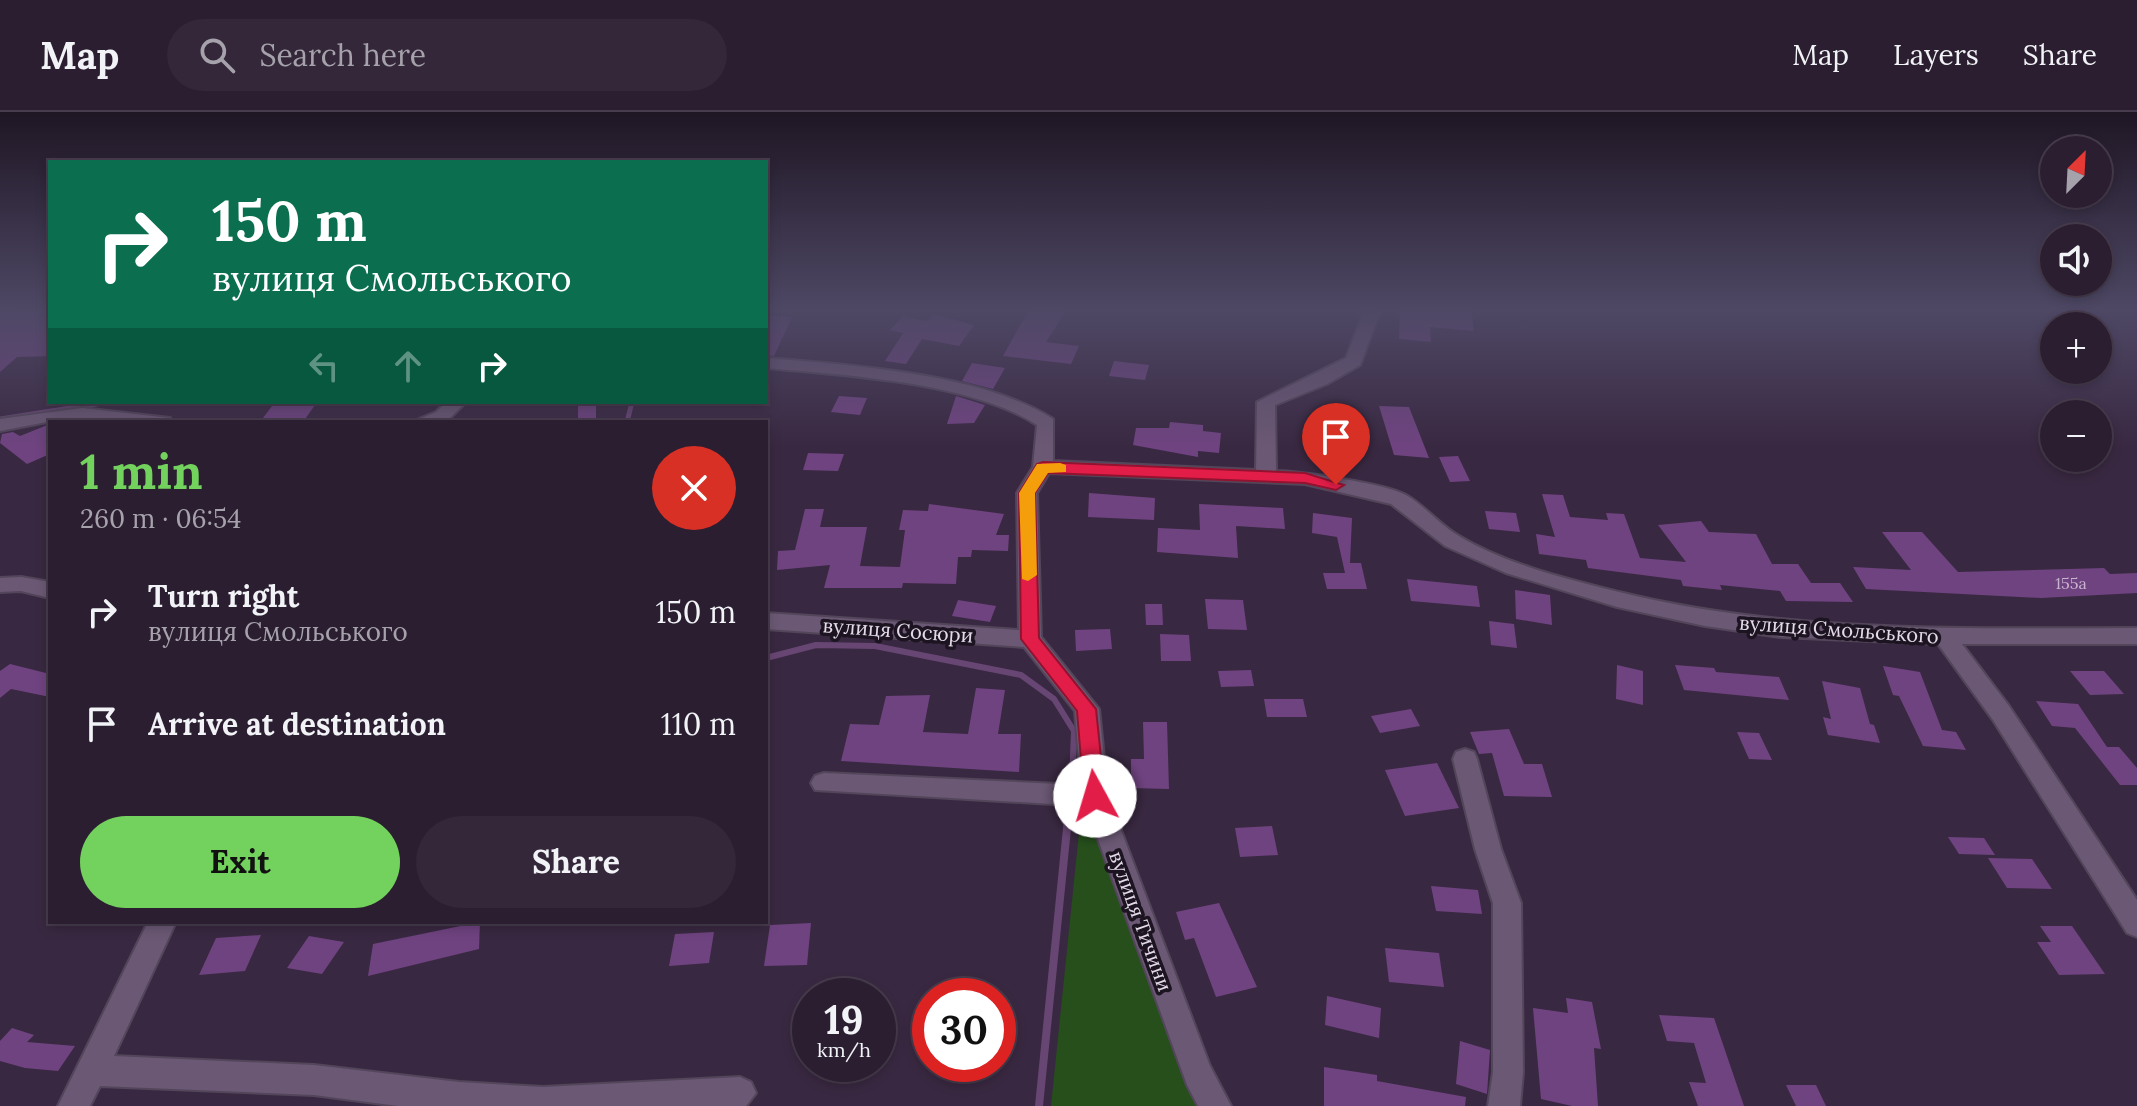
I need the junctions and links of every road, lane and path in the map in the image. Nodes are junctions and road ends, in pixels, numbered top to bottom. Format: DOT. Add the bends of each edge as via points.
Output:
graph roads {
  1 [pos="1356,355"];
  2 [pos="768,363"];
  3 [pos="455,404"];
  4 [pos="51,408"];
  5 [pos="154,420"];
  6 [pos="428,420"];
  7 [pos="0,425"];
  8 [pos="1043,467"];
  9 [pos="1266,476"];
  10 [pos="0,585"];
  11 [pos="48,590"];
  12 [pos="768,621"];
  13 [pos="1944,636"];
  14 [pos="2137,636"];
  15 [pos="1030,639"];
  16 [pos="1465,759"];
  17 [pos="824,783"];
  18 [pos="1089,796"];
  19 [pos="161,924"];
  20 [pos="2137,924"];
  21 [pos="91,1070"];
  22 [pos="740,1093"];
  23 [pos="74,1106"];
  24 [pos="1215,1106"];
  25 [pos="1504,1106"];
  1 -- 9 [label="street" via="1321,380 1266,402"];
  2 -- 8 [label="street" via="888,377 1026,408 1046,423"];
  3 -- 6 [label="street"];
  4 -- 5 [label="street" via="114,411"];
  4 -- 7 [label="street"];
  8 -- 9 [label="street, вулиця Смольського"];
  8 -- 15 [label="street" via="1027,493"];
  9 -- 13 [label="street, вулиця Смольського" via="1305,478 1398,499 1452,541 1514,568 1617,599 1781,629"];
  10 -- 11 [label="street"];
  12 -- 15 [label="street, вулиця Сосюри"];
  13 -- 14 [label="street, вулиця Смольського"];
  13 -- 20 [label="street" via="2001,713"];
  15 -- 18 [label="street, вулиця Тичини" via="1087,709"];
  16 -- 25 [label="street" via="1507,903"];
  17 -- 18 [label="street"];
  18 -- 24 [label="street, вулиця Тичини"];
  19 -- 21 [label="street"];
  21 -- 22 [label="street" via="314,1080 543,1103"];
  21 -- 23 [label="street"];
}
